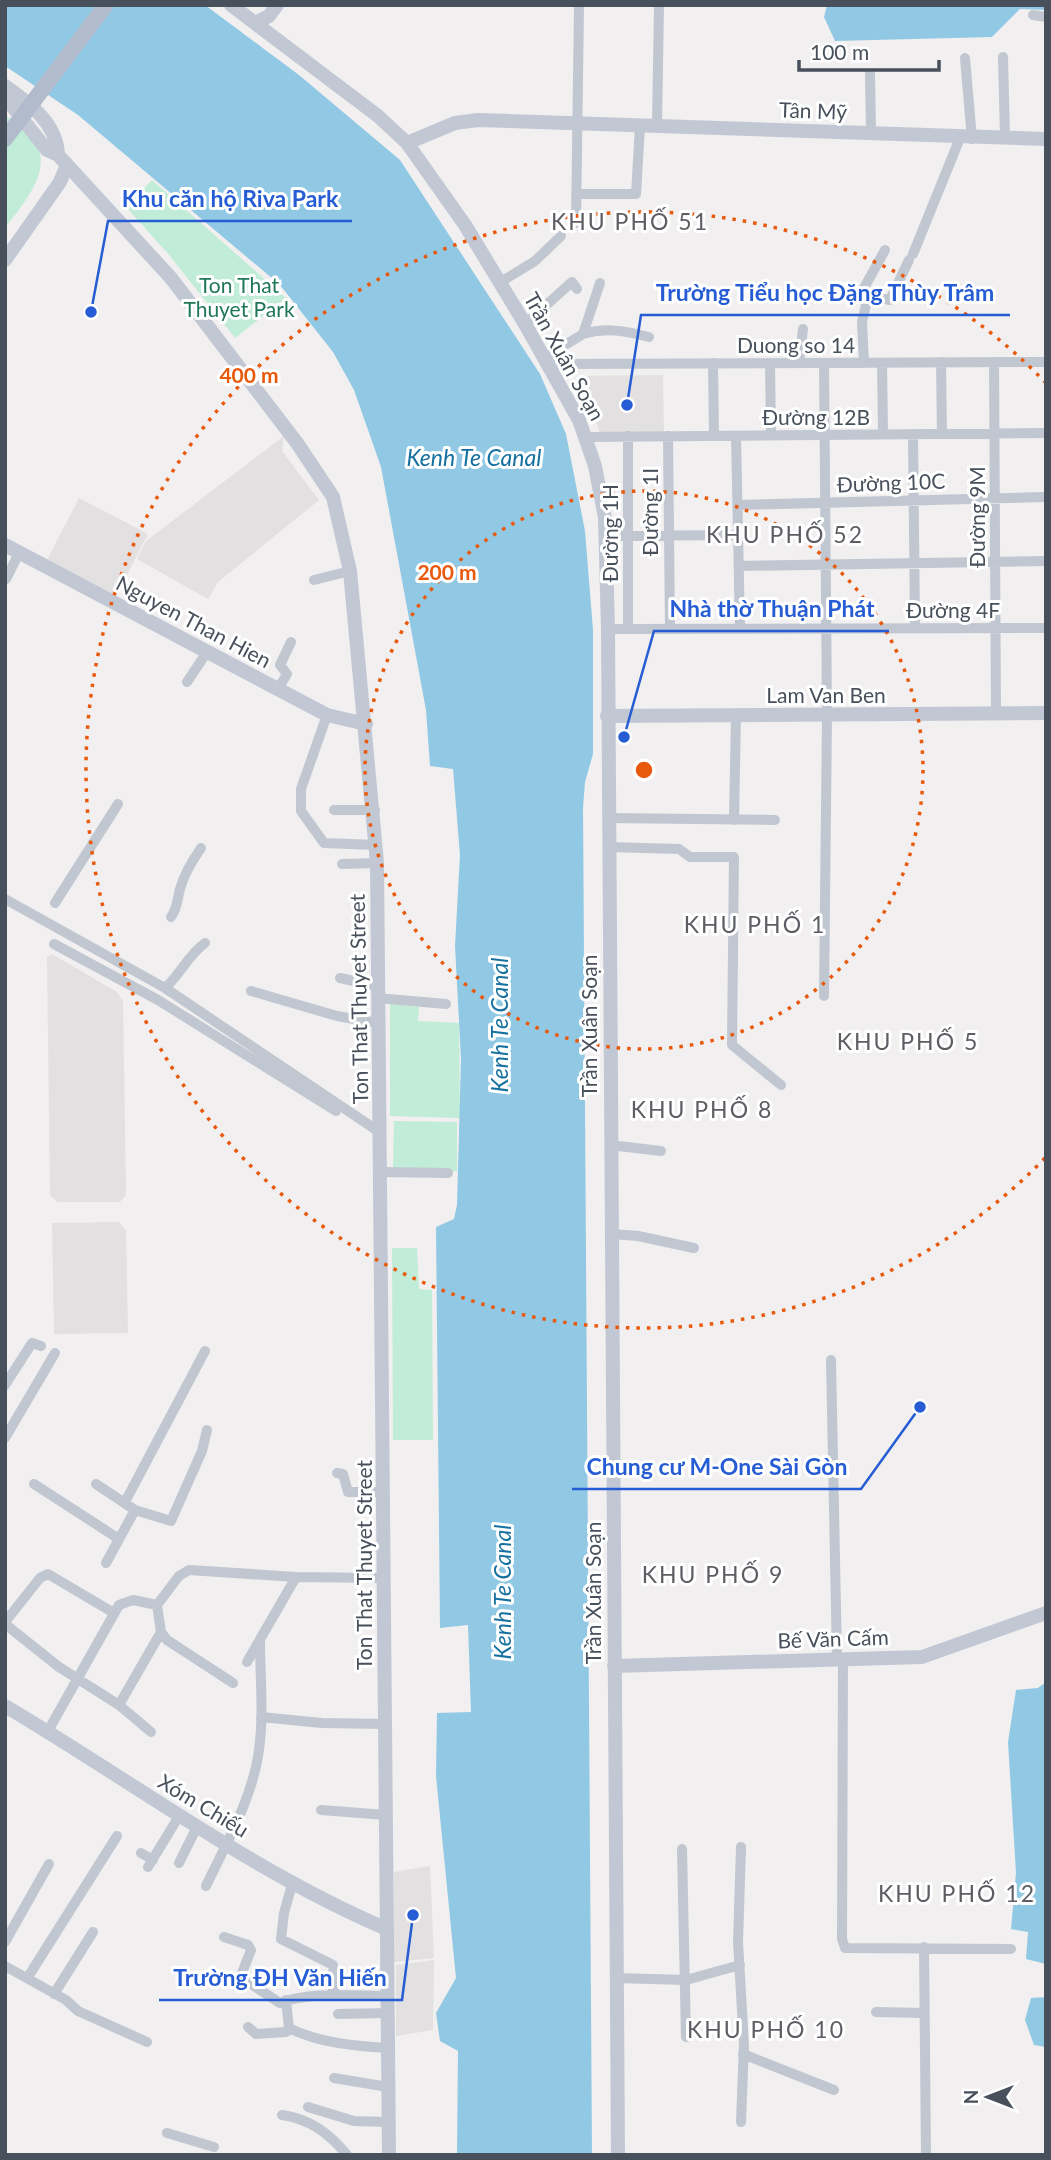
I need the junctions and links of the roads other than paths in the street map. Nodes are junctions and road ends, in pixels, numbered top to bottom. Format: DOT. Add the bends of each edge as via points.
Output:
graph roads {
  1 [pos="95,5"];
  2 [pos="106,5"];
  3 [pos="231,5"];
  4 [pos="266,5"];
  5 [pos="277,5"];
  6 [pos="579,5"];
  7 [pos="659,5"];
  8 [pos="1033,15"];
  9 [pos="1046,17"];
  10 [pos="257,22"];
  11 [pos="1003,57"];
  12 [pos="965,58"];
  13 [pos="870,74"];
  14 [pos="5,86"];
  15 [pos="5,97"];
  16 [pos="11,110"];
  17 [pos="578,123"];
  18 [pos="657,125"];
  19 [pos="5,126"];
  20 [pos="640,126"];
  21 [pos="871,133"];
  22 [pos="1006,137"];
  23 [pos="5,139"];
  24 [pos="966,139"];
  25 [pos="1046,139"];
  26 [pos="407,143"];
  27 [pos="62,165"];
  28 [pos="576,194"];
  29 [pos="576,223"];
  30 [pos="561,236"];
  31 [pos="5,244"];
  32 [pos="885,250"];
  33 [pos="5,260"];
  34 [pos="499,283"];
  35 [pos="600,283"];
  36 [pos="578,289"];
  37 [pos="868,296"];
  38 [pos="525,324"];
  39 [pos="803,328"];
  40 [pos="583,334"];
  41 [pos="649,337"];
  42 [pos="545,361"];
  43 [pos="941,362"];
  44 [pos="994,362"];
  45 [pos="1046,362"];
  46 [pos="713,363"];
  47 [pos="771,363"];
  48 [pos="799,363"];
  49 [pos="824,363"];
  50 [pos="864,363"];
  51 [pos="882,363"];
  52 [pos="1046,433"];
  53 [pos="913,434"];
  54 [pos="943,434"];
  55 [pos="995,434"];
  56 [pos="771,435"];
  57 [pos="824,435"];
  58 [pos="883,435"];
  59 [pos="628,436"];
  60 [pos="668,436"];
  61 [pos="714,436"];
  62 [pos="736,436"];
  63 [pos="586,437"];
  64 [pos="1046,497"];
  65 [pos="995,498"];
  66 [pos="914,501"];
  67 [pos="825,503"];
  68 [pos="738,505"];
  69 [pos="739,535"];
  70 [pos="606,536"];
  71 [pos="628,536"];
  72 [pos="669,536"];
  73 [pos="5,545"];
  74 [pos="19,552"];
  75 [pos="1046,561"];
  76 [pos="995,562"];
  77 [pos="914,564"];
  78 [pos="825,565"];
  79 [pos="739,566"];
  80 [pos="350,571"];
  81 [pos="6,579"];
  82 [pos="314,580"];
  83 [pos="915,628"];
  84 [pos="996,628"];
  85 [pos="1046,628"];
  86 [pos="608,629"];
  87 [pos="628,629"];
  88 [pos="670,629"];
  89 [pos="740,629"];
  90 [pos="826,629"];
  91 [pos="291,642"];
  92 [pos="207,652"];
  93 [pos="187,682"];
  94 [pos="278,689"];
  95 [pos="1046,713"];
  96 [pos="996,714"];
  97 [pos="327,715"];
  98 [pos="736,715"];
  99 [pos="827,715"];
  100 [pos="607,716"];
  101 [pos="366,724"];
  102 [pos="118,804"];
  103 [pos="334,810"];
  104 [pos="375,810"];
  105 [pos="608,818"];
  106 [pos="734,820"];
  107 [pos="775,820"];
  108 [pos="377,845"];
  109 [pos="608,847"];
  110 [pos="201,848"];
  111 [pos="377,863"];
  112 [pos="342,864"];
  113 [pos="5,899"];
  114 [pos="55,903"];
  115 [pos="172,917"];
  116 [pos="205,943"];
  117 [pos="54,944"];
  118 [pos="340,978"];
  119 [pos="165,988"];
  120 [pos="251,991"];
  121 [pos="377,992"];
  122 [pos="824,996"];
  123 [pos="446,1004"];
  124 [pos="378,1023"];
  125 [pos="781,1085"];
  126 [pos="381,1136"];
  127 [pos="610,1145"];
  128 [pos="661,1151"];
  129 [pos="381,1172"];
  130 [pos="448,1173"];
  131 [pos="611,1234"];
  132 [pos="694,1248"];
  133 [pos="41,1346"];
  134 [pos="205,1351"];
  135 [pos="55,1353"];
  136 [pos="831,1360"];
  137 [pos="5,1385"];
  138 [pos="207,1430"];
  139 [pos="5,1438"];
  140 [pos="337,1473"];
  141 [pos="34,1484"];
  142 [pos="96,1484"];
  143 [pos="384,1492"];
  144 [pos="125,1502"];
  145 [pos="135,1510"];
  146 [pos="119,1539"];
  147 [pos="106,1563"];
  148 [pos="296,1577"];
  149 [pos="384,1578"];
  150 [pos="157,1605"];
  151 [pos="114,1613"];
  152 [pos="1046,1614"];
  153 [pos="5,1623"];
  154 [pos="161,1632"];
  155 [pos="260,1641"];
  156 [pos="840,1659"];
  157 [pos="247,1662"];
  158 [pos="614,1666"];
  159 [pos="77,1677"];
  160 [pos="233,1683"];
  161 [pos="119,1705"];
  162 [pos="5,1706"];
  163 [pos="261,1717"];
  164 [pos="386,1724"];
  165 [pos="48,1731"];
  166 [pos="151,1732"];
  167 [pos="321,1810"];
  168 [pos="386,1815"];
  169 [pos="179,1816"];
  170 [pos="197,1827"];
  171 [pos="117,1836"];
  172 [pos="226,1844"];
  173 [pos="741,1847"];
  174 [pos="682,1849"];
  175 [pos="141,1853"];
  176 [pos="178,1863"];
  177 [pos="49,1864"];
  178 [pos="293,1881"];
  179 [pos="206,1886"];
  180 [pos="387,1929"];
  181 [pos="93,1933"];
  182 [pos="224,1937"];
  183 [pos="5,1942"];
  184 [pos="924,1947"];
  185 [pos="1011,1949"];
  186 [pos="740,1965"];
  187 [pos="5,1966"];
  188 [pos="28,1977"];
  189 [pos="617,1978"];
  190 [pos="686,1980"];
  191 [pos="54,1994"];
  192 [pos="329,1996"];
  193 [pos="388,1996"];
  194 [pos="286,2000"];
  195 [pos="876,2012"];
  196 [pos="388,2013"];
  197 [pos="924,2013"];
  198 [pos="338,2014"];
  199 [pos="248,2027"];
  200 [pos="289,2028"];
  201 [pos="687,2037"];
  202 [pos="147,2042"];
  203 [pos="388,2048"];
  204 [pos="743,2054"];
  205 [pos="334,2078"];
  206 [pos="388,2087"];
  207 [pos="834,2091"];
  208 [pos="308,2106"];
  209 [pos="282,2115"];
  210 [pos="388,2122"];
  211 [pos="741,2122"];
  212 [pos="167,2133"];
  213 [pos="214,2147"];
  214 [pos="347,2155"];
  215 [pos="389,2155"];
  216 [pos="618,2155"];
  217 [pos="926,2155"];
  1 -- 19 [label="main road"];
  2 -- 23 [label="main road, bridge"];
  3 -- 10 [label="main road, Trần Xuân Soạn"];
  4 -- 10 [label="main road"];
  5 -- 10 [label="main road"];
  6 -- 17 [label="street"];
  7 -- 18 [label="street"];
  8 -- 9 [label="street"];
  10 -- 26 [label="main road, Trần Xuân Soạn"];
  11 -- 22 [label="street"];
  12 -- 24 [label="street"];
  13 -- 21 [label="street"];
  14 -- 27 [label="main road" via="47,123 58,141"];
  15 -- 16 [label="main road, Ton That Thuyet Street"];
  16 -- 27 [label="main road, Ton That Thuyet Street"];
  17 -- 20 [label="main road, Tân Mỹ"];
  17 -- 26 [label="main road, Tân Mỹ" via="478,120 455,123"];
  17 -- 28 [label="street"];
  18 -- 20 [label="main road, Tân Mỹ"];
  18 -- 21 [label="main road, Tân Mỹ"];
  20 -- 28 [label="street" via="636,194"];
  21 -- 24 [label="main road, Tân Mỹ"];
  22 -- 24 [label="main road, Tân Mỹ"];
  22 -- 25 [label="main road, Tân Mỹ"];
  24 -- 37 [label="street" via="890,300"];
  26 -- 34 [label="main road, Trần Xuân Soạn" via="443,191"];
  27 -- 31 [label="main road"];
  27 -- 33 [label="main road" via="60,182"];
  27 -- 80 [label="main road, Ton That Thuyet Street" via="171,278 297,443 333,497"];
  28 -- 29 [label="street"];
  30 -- 34 [label="street" via="535,261"];
  32 -- 37 [label="street" via="864,288"];
  34 -- 38 [label="main road, Trần Xuân Soạn"];
  35 -- 40 [label="street"];
  36 -- 38 [label="street" via="572,282"];
  37 -- 50 [label="street" via="862,322"];
  38 -- 42 [label="main road, Trần Xuân Soạn"];
  39 -- 48 [label="street"];
  40 -- 41 [label="street" via="601,329"];
  40 -- 42 [label="street"];
  42 -- 46 [label="street, Duong so 14"];
  42 -- 63 [label="main road, Trần Xuân Soạn"];
  43 -- 44 [label="street, Duong so 14"];
  43 -- 51 [label="street, Duong so 14"];
  43 -- 54 [label="street"];
  44 -- 45 [label="street, Duong so 14"];
  44 -- 55 [label="street, Đường 9M"];
  46 -- 47 [label="street, Duong so 14"];
  46 -- 61 [label="street"];
  47 -- 48 [label="street, Duong so 14"];
  47 -- 56 [label="street"];
  48 -- 49 [label="street, Duong so 14"];
  49 -- 50 [label="street, Duong so 14"];
  49 -- 57 [label="street"];
  50 -- 51 [label="street, Duong so 14"];
  51 -- 58 [label="street"];
  52 -- 55 [label="street, Đường 12B"];
  53 -- 54 [label="street, Đường 12B"];
  53 -- 58 [label="street, Đường 12B"];
  53 -- 66 [label="street"];
  54 -- 55 [label="street, Đường 12B"];
  55 -- 65 [label="street, Đường 9M"];
  56 -- 57 [label="street, Đường 12B"];
  56 -- 62 [label="street, Đường 12B"];
  57 -- 58 [label="street, Đường 12B"];
  57 -- 67 [label="street"];
  59 -- 60 [label="street, Đường 12B"];
  59 -- 63 [label="street, Đường 12B"];
  59 -- 71 [label="street, Đường 1H"];
  60 -- 61 [label="street, Đường 12B"];
  60 -- 72 [label="street, Đường 1I"];
  61 -- 62 [label="street, Đường 12B"];
  62 -- 68 [label="street"];
  63 -- 70 [label="main road, Trần Xuân Soạn" via="603,500"];
  64 -- 65 [label="street, Đường 10C"];
  65 -- 66 [label="street, Đường 10C"];
  65 -- 76 [label="street, Đường 9M"];
  66 -- 67 [label="street, Đường 10C"];
  66 -- 77 [label="street"];
  67 -- 68 [label="street, Đường 10C"];
  67 -- 78 [label="street"];
  68 -- 69 [label="street"];
  69 -- 72 [label="street"];
  69 -- 79 [label="street"];
  70 -- 71 [label="street"];
  70 -- 86 [label="main road, Trần Xuân Soạn"];
  71 -- 72 [label="street"];
  71 -- 87 [label="street, Đường 1H"];
  72 -- 88 [label="street, Đường 1I"];
  73 -- 74 [label="main road, Nguyen Than Hien"];
  74 -- 81 [label="street"];
  74 -- 92 [label="main road, Nguyen Than Hien"];
  75 -- 76 [label="street"];
  76 -- 77 [label="street"];
  76 -- 84 [label="street, Đường 9M"];
  77 -- 78 [label="street"];
  77 -- 83 [label="street"];
  78 -- 79 [label="street"];
  78 -- 90 [label="street"];
  79 -- 89 [label="street"];
  80 -- 82 [label="street"];
  80 -- 101 [label="main road, Ton That Thuyet Street"];
  83 -- 84 [label="street, Đường 4F"];
  83 -- 90 [label="street, Đường 4F"];
  84 -- 85 [label="street, Đường 4F"];
  84 -- 96 [label="street, Đường 9M"];
  86 -- 87 [label="street, Đường 4F"];
  86 -- 100 [label="main road, Trần Xuân Soạn"];
  87 -- 88 [label="street, Đường 4F"];
  88 -- 89 [label="street, Đường 4F"];
  89 -- 90 [label="street, Đường 4F"];
  90 -- 99 [label="street"];
  91 -- 94 [label="street" via="279,665 287,674"];
  92 -- 93 [label="street"];
  92 -- 94 [label="main road, Nguyen Than Hien"];
  94 -- 97 [label="main road, Nguyen Than Hien"];
  95 -- 96 [label="main road, Lam Van Ben"];
  96 -- 99 [label="main road, Lam Van Ben"];
  97 -- 101 [label="main road, Nguyen Than Hien"];
  97 -- 108 [label="street" via="301,789 301,811 324,843"];
  98 -- 99 [label="main road, Lam Van Ben"];
  98 -- 100 [label="main road, Lam Van Ben"];
  98 -- 106 [label="street"];
  99 -- 122 [label="street"];
  100 -- 105 [label="main road, Trần Xuân Soạn"];
  101 -- 104 [label="main road, Ton That Thuyet Street"];
  102 -- 114 [label="street"];
  103 -- 104 [label="street"];
  104 -- 108 [label="main road, Ton That Thuyet Street"];
  105 -- 106 [label="street"];
  105 -- 109 [label="main road, Trần Xuân Soạn"];
  106 -- 107 [label="street"];
  108 -- 111 [label="main road, Ton That Thuyet Street"];
  109 -- 125 [label="street" via="679,849 690,857 734,857 732,1045"];
  109 -- 127 [label="main road, Trần Xuân Soạn"];
  110 -- 115 [label="street" via="189,866"];
  111 -- 112 [label="street"];
  111 -- 121 [label="main road, Ton That Thuyet Street"];
  113 -- 119 [label="street"];
  116 -- 119 [label="street"];
  117 -- 126 [label="street" via="158,1000"];
  118 -- 121 [label="street"];
  119 -- 126 [label="street"];
  120 -- 124 [label="street"];
  121 -- 123 [label="street"];
  121 -- 124 [label="main road, Ton That Thuyet Street"];
  124 -- 126 [label="main road, Ton That Thuyet Street"];
  126 -- 129 [label="main road, Ton That Thuyet Street"];
  127 -- 128 [label="street"];
  127 -- 131 [label="main road, Trần Xuân Soạn"];
  129 -- 130 [label="street"];
  129 -- 143 [label="main road, Ton That Thuyet Street"];
  131 -- 132 [label="street"];
  131 -- 158 [label="main road, Trần Xuân Soạn"];
  133 -- 137 [label="street" via="32,1343"];
  134 -- 144 [label="street"];
  135 -- 139 [label="street"];
  136 -- 156 [label="street"];
  138 -- 145 [label="street" via="171,1521"];
  140 -- 143 [label="street" via="344,1474 348,1492"];
  141 -- 146 [label="street"];
  142 -- 144 [label="street"];
  143 -- 149 [label="main road, Ton That Thuyet Street"];
  144 -- 145 [label="street"];
  145 -- 146 [label="street"];
  146 -- 147 [label="street"];
  148 -- 149 [label="street"];
  148 -- 150 [label="street" via="189,1570"];
  148 -- 155 [label="street"];
  149 -- 164 [label="main road, Ton That Thuyet Street"];
  150 -- 151 [label="street" via="122,1602"];
  150 -- 154 [label="street"];
  151 -- 153 [label="street" via="48,1574"];
  151 -- 159 [label="street"];
  152 -- 156 [label="main road, Bế Văn Cấm" via="935,1654"];
  153 -- 159 [label="street"];
  154 -- 160 [label="street" via="185,1654"];
  154 -- 161 [label="street"];
  155 -- 157 [label="street"];
  155 -- 163 [label="street"];
  156 -- 158 [label="main road, Bế Văn Cấm"];
  156 -- 184 [label="street" via="842,1939 845,1948"];
  158 -- 189 [label="main road, Trần Xuân Soạn"];
  159 -- 161 [label="street"];
  159 -- 165 [label="street"];
  161 -- 166 [label="street"];
  162 -- 165 [label="main road, Xóm Chiếu"];
  163 -- 164 [label="street"];
  163 -- 172 [label="street" via="257,1760"];
  164 -- 168 [label="main road, Ton That Thuyet Street"];
  165 -- 169 [label="main road, Xóm Chiếu"];
  167 -- 168 [label="street"];
  168 -- 180 [label="main road, Ton That Thuyet Street"];
  169 -- 170 [label="main road, Xóm Chiếu"];
  169 -- 175 [label="street" via="150,1864"];
  170 -- 172 [label="main road, Xóm Chiếu"];
  170 -- 176 [label="street"];
  171 -- 188 [label="street"];
  172 -- 178 [label="main road, Xóm Chiếu"];
  172 -- 179 [label="street"];
  173 -- 186 [label="street"];
  174 -- 190 [label="street"];
  177 -- 183 [label="street"];
  178 -- 180 [label="main road, Xóm Chiếu"];
  178 -- 192 [label="street" via="281,1938 333,1965 334,1990"];
  180 -- 193 [label="main road, Ton That Thuyet Street"];
  181 -- 191 [label="street"];
  182 -- 194 [label="street" via="251,1950 242,1973 245,1980 280,2003"];
  184 -- 185 [label="street"];
  184 -- 197 [label="street"];
  186 -- 190 [label="street"];
  186 -- 204 [label="street"];
  187 -- 188 [label="street"];
  188 -- 191 [label="street"];
  189 -- 190 [label="street"];
  189 -- 216 [label="main road, Trần Xuân Soạn"];
  190 -- 201 [label="street"];
  191 -- 202 [label="street" via="78,2011"];
  192 -- 193 [label="street"];
  192 -- 194 [label="street"];
  193 -- 196 [label="main road, Ton That Thuyet Street"];
  194 -- 200 [label="street"];
  195 -- 197 [label="street"];
  196 -- 198 [label="street"];
  196 -- 203 [label="main road, Ton That Thuyet Street"];
  197 -- 217 [label="street"];
  199 -- 200 [label="street" via="256,2034"];
  200 -- 203 [label="street" via="355,2046"];
  203 -- 206 [label="main road, Ton That Thuyet Street"];
  204 -- 207 [label="street"];
  204 -- 211 [label="street"];
  205 -- 206 [label="street"];
  206 -- 210 [label="main road, Ton That Thuyet Street"];
  208 -- 210 [label="street" via="354,2121"];
  209 -- 214 [label="street" via="319,2127"];
  210 -- 215 [label="main road, Ton That Thuyet Street"];
  212 -- 213 [label="street"];
}
